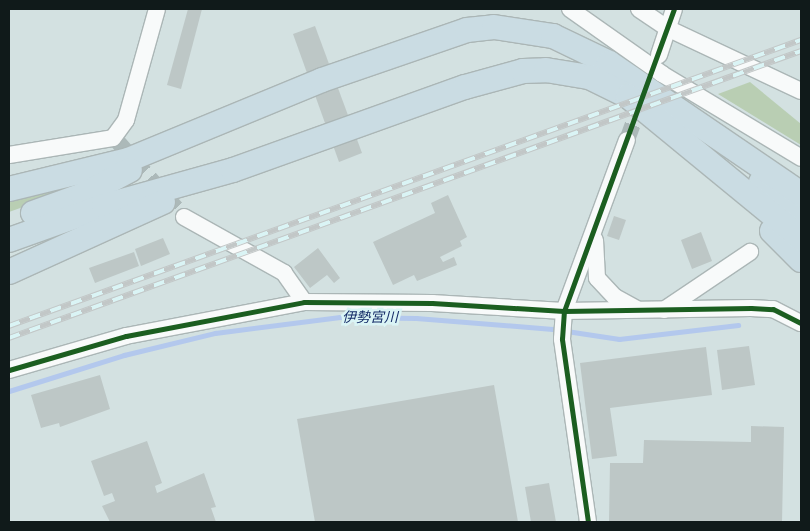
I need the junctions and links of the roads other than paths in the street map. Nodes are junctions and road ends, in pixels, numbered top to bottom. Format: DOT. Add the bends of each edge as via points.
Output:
graph roads {
  1 [pos="157,9"];
  2 [pos="570,9"];
  3 [pos="639,9"];
  4 [pos="674,9"];
  5 [pos="667,28"];
  6 [pos="659,55"];
  7 [pos="649,88"];
  8 [pos="801,90"];
  9 [pos="668,127"];
  10 [pos="185,136"];
  11 [pos="627,140"];
  12 [pos="9,155"];
  13 [pos="801,158"];
  14 [pos="233,170"];
  15 [pos="9,189"];
  16 [pos="801,194"];
  17 [pos="801,216"];
  18 [pos="184,217"];
  19 [pos="9,222"];
  20 [pos="596,223"];
  21 [pos="801,238"];
  22 [pos="9,240"];
  23 [pos="750,252"];
  24 [pos="801,260"];
  25 [pos="9,272"];
  26 [pos="304,302"];
  27 [pos="639,310"];
  28 [pos="664,310"];
  29 [pos="801,323"];
  30 [pos="563,325"];
  31 [pos="9,370"];
  32 [pos="588,522"];
  1 -- 12 [label="street" via="126,120 116,140"];
  2 -- 13 [label="street" via="662,74"];
  3 -- 5 [label="street"];
  4 -- 5 [label="street"];
  5 -- 6 [label="street"];
  5 -- 8 [label="street"];
  7 -- 10 [label="highway" via="609,62 553,36 524,29 467,30 250,107"];
  7 -- 16 [label="highway"];
  7 -- 17 [label="highway"];
  9 -- 14 [label="highway" via="628,96 589,76 546,70 524,72 465,87"];
  9 -- 21 [label="highway"];
  9 -- 24 [label="highway"];
  10 -- 15 [label="highway" via="107,167"];
  10 -- 19 [label="highway" via="105,184"];
  11 -- 20 [label="street"];
  14 -- 22 [label="highway" via="104,206"];
  14 -- 25 [label="highway"];
  18 -- 26 [label="street" via="284,273"];
  20 -- 27 [label="street" via="594,265 597,278 615,297"];
  20 -- 30 [label="street"];
  23 -- 28 [label="street"];
  26 -- 30 [label="street" via="432,303"];
  26 -- 31 [label="street" via="126,336"];
  27 -- 28 [label="street"];
  27 -- 30 [label="street"];
  28 -- 29 [label="street" via="773,309"];
  30 -- 32 [label="street"];
}
